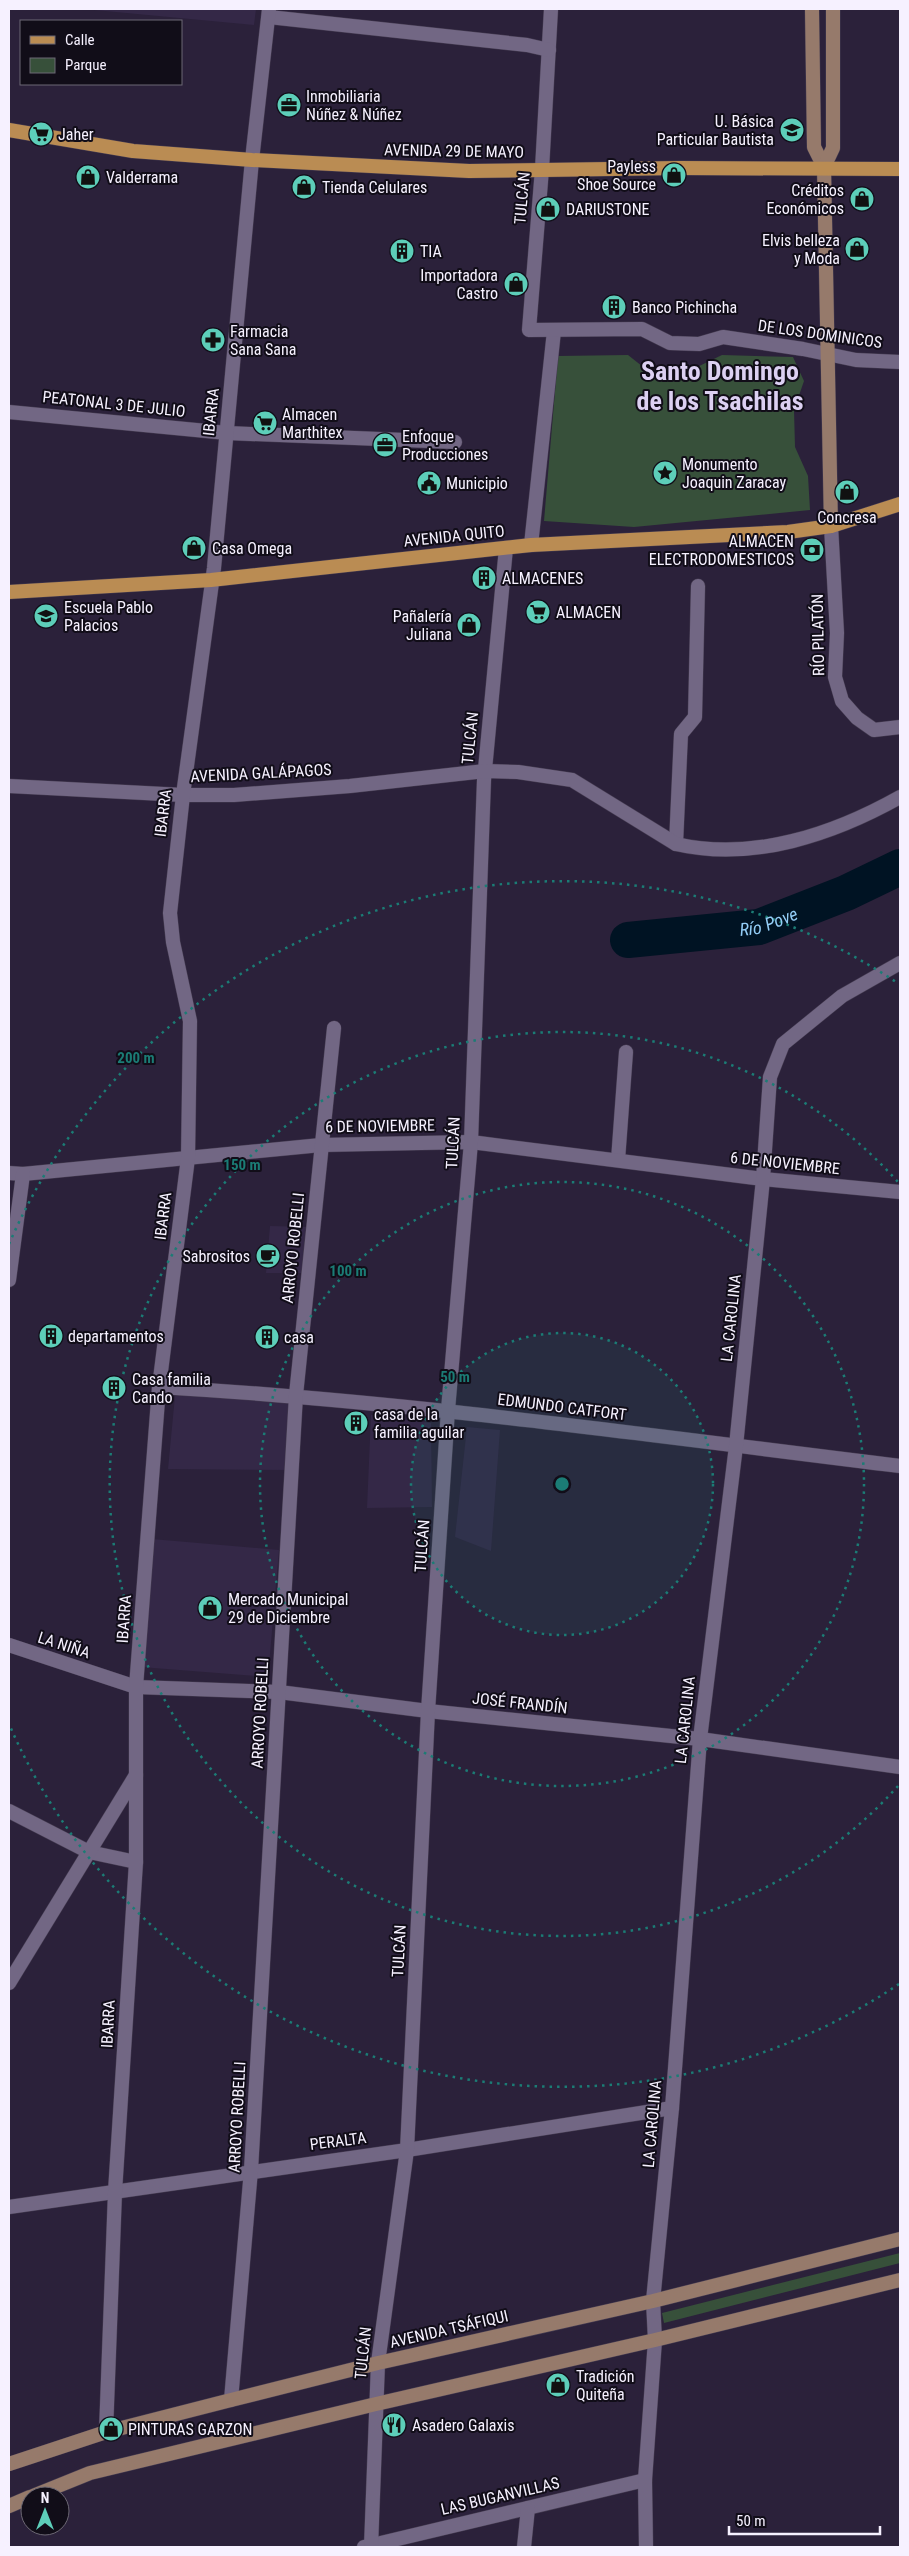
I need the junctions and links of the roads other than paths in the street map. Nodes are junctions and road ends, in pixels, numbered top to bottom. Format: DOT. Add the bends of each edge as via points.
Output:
graph roads {
  1 [pos="551,9"];
  2 [pos="812,9"];
  3 [pos="833,9"];
  4 [pos="269,13"];
  5 [pos="549,50"];
  6 [pos="9,130"];
  7 [pos="252,160"];
  8 [pos="824,168"];
  9 [pos="542,170"];
  10 [pos="900,170"];
  11 [pos="529,330"];
  12 [pos="554,331"];
  13 [pos="827,353"];
  14 [pos="900,362"];
  15 [pos="9,412"];
  16 [pos="227,433"];
  17 [pos="455,442"];
  18 [pos="900,504"];
  19 [pos="831,526"];
  20 [pos="531,545"];
  21 [pos="506,548"];
  22 [pos="211,580"];
  23 [pos="698,586"];
  24 [pos="9,592"];
  25 [pos="900,727"];
  26 [pos="485,771"];
  27 [pos="9,786"];
  28 [pos="183,795"];
  29 [pos="900,797"];
  30 [pos="676,844"];
  31 [pos="900,963"];
  32 [pos="334,1028"];
  33 [pos="626,1052"];
  34 [pos="471,1142"];
  35 [pos="321,1145"];
  36 [pos="188,1158"];
  37 [pos="618,1160"];
  38 [pos="9,1173"];
  39 [pos="23,1174"];
  40 [pos="763,1179"];
  41 [pos="900,1192"];
  42 [pos="9,1280"];
  43 [pos="159,1386"];
  44 [pos="296,1394"];
  45 [pos="448,1410"];
  46 [pos="736,1446"];
  47 [pos="900,1466"];
  48 [pos="9,1645"];
  49 [pos="136,1687"];
  50 [pos="279,1692"];
  51 [pos="428,1711"];
  52 [pos="700,1739"];
  53 [pos="900,1767"];
  54 [pos="136,1775"];
  55 [pos="9,1811"];
  56 [pos="88,1852"];
  57 [pos="136,1862"];
  58 [pos="9,1983"];
  59 [pos="672,2108"];
  60 [pos="406,2150"];
  61 [pos="251,2170"];
  62 [pos="115,2192"];
  63 [pos="9,2206"];
  64 [pos="900,2239"];
  65 [pos="900,2280"];
  66 [pos="653,2301"];
  67 [pos="655,2340"];
  68 [pos="378,2363"];
  69 [pos="230,2400"];
  70 [pos="376,2404"];
  71 [pos="106,2432"];
  72 [pos="9,2464"];
  73 [pos="645,2480"];
  74 [pos="58,2486"];
  75 [pos="528,2508"];
  76 [pos="368,2546"];
  77 [pos="524,2547"];
  78 [pos="646,2547"];
  1 -- 5 [label="street, TULCÁN"];
  2 -- 8 [label="main road" via="814,147"];
  3 -- 8 [label="main road" via="833,148"];
  4 -- 5 [label="street"];
  4 -- 7 [label="street, IBARRA"];
  5 -- 9 [label="street, TULCÁN"];
  6 -- 7 [label="main road, AVENIDA 29 DE MAYO" via="133,151"];
  7 -- 9 [label="main road, AVENIDA 29 DE MAYO" via="469,171"];
  7 -- 16 [label="street, IBARRA"];
  8 -- 9 [label="main road, AVENIDA 29 DE MAYO"];
  8 -- 10 [label="main road, AVENIDA 29 DE MAYO"];
  8 -- 13 [label="main road"];
  9 -- 11 [label="street, TULCÁN"];
  11 -- 12 [label="street, DE LOS DOMINICOS"];
  12 -- 13 [label="street, DE LOS DOMINICOS" via="642,328 670,343 699,344 724,337"];
  12 -- 20 [label="street"];
  13 -- 14 [label="street, DE LOS DOMINICOS" via="856,360"];
  13 -- 19 [label="main road"];
  15 -- 16 [label="street, PEATONAL 3 DE JULIO"];
  16 -- 17 [label="street, PEATONAL 3 DE JULIO"];
  16 -- 22 [label="street, IBARRA"];
  18 -- 19 [label="main road, AVENIDA QUITO"];
  19 -- 20 [label="main road, AVENIDA QUITO" via="788,532"];
  19 -- 25 [label="street, RÍO PILATÓN" via="837,633 835,678 842,702 874,730"];
  20 -- 21 [label="main road, AVENIDA QUITO"];
  21 -- 22 [label="main road, AVENIDA QUITO"];
  21 -- 26 [label="street, TULCÁN"];
  22 -- 24 [label="main road, AVENIDA QUITO"];
  22 -- 28 [label="street, IBARRA"];
  23 -- 30 [label="street" via="695,718 681,734"];
  26 -- 28 [label="street, AVENIDA GALÁPAGOS" via="340,787 234,795"];
  26 -- 30 [label="street, AVENIDA GALÁPAGOS" via="572,780"];
  26 -- 34 [label="street, TULCÁN"];
  27 -- 28 [label="street, AVENIDA GALÁPAGOS"];
  28 -- 36 [label="street, IBARRA" via="170,913 190,1021"];
  29 -- 30 [label="street" via="842,826 784,842 730,850"];
  31 -- 40 [label="street, LA CAROLINA" via="842,996 783,1044 770,1077"];
  32 -- 35 [label="street, ARROYO ROBELLI"];
  33 -- 37 [label="street"];
  34 -- 35 [label="street, 6 DE NOVIEMBRE"];
  34 -- 37 [label="street, 6 DE NOVIEMBRE"];
  34 -- 45 [label="street, TULCÁN"];
  35 -- 36 [label="street, 6 DE NOVIEMBRE"];
  35 -- 44 [label="street, ARROYO ROBELLI"];
  36 -- 39 [label="street, 6 DE NOVIEMBRE"];
  36 -- 43 [label="street, IBARRA"];
  37 -- 40 [label="street, 6 DE NOVIEMBRE"];
  38 -- 39 [label="street, 6 DE NOVIEMBRE"];
  39 -- 42 [label="street"];
  40 -- 41 [label="street, 6 DE NOVIEMBRE"];
  40 -- 46 [label="street, LA CAROLINA"];
  43 -- 44 [label="street, EDMUNDO CATFORT"];
  43 -- 49 [label="street, IBARRA"];
  44 -- 45 [label="street, EDMUNDO CATFORT"];
  44 -- 50 [label="street, ARROYO ROBELLI"];
  45 -- 46 [label="street, EDMUNDO CATFORT"];
  45 -- 51 [label="street, TULCÁN"];
  46 -- 47 [label="street, EDMUNDO CATFORT"];
  46 -- 52 [label="street, LA CAROLINA"];
  48 -- 49 [label="street, LA NIÑA"];
  49 -- 50 [label="street, JOSÉ FRANDÍN"];
  49 -- 54 [label="street, IBARRA"];
  50 -- 51 [label="street, JOSÉ FRANDÍN"];
  50 -- 61 [label="street, ARROYO ROBELLI"];
  51 -- 52 [label="street, JOSÉ FRANDÍN"];
  51 -- 60 [label="street, TULCÁN"];
  52 -- 53 [label="street, JOSÉ FRANDÍN"];
  52 -- 59 [label="street, LA CAROLINA"];
  54 -- 56 [label="street"];
  54 -- 57 [label="street, IBARRA"];
  55 -- 56 [label="street"];
  56 -- 57 [label="street"];
  56 -- 58 [label="street"];
  57 -- 62 [label="street, IBARRA"];
  59 -- 60 [label="street, PERALTA"];
  59 -- 66 [label="street, LA CAROLINA"];
  60 -- 61 [label="street, PERALTA"];
  60 -- 68 [label="street, TULCÁN"];
  61 -- 62 [label="street, PERALTA"];
  61 -- 69 [label="street, ARROYO ROBELLI"];
  62 -- 63 [label="street, PERALTA"];
  62 -- 71 [label="street, IBARRA"];
  64 -- 66 [label="main road, AVENIDA TSÁFIQUI"];
  65 -- 67 [label="main road"];
  66 -- 67 [label="street, LA CAROLINA"];
  66 -- 68 [label="main road, AVENIDA TSÁFIQUI"];
  67 -- 70 [label="main road"];
  67 -- 73 [label="street, LA CAROLINA"];
  68 -- 69 [label="main road, AVENIDA TSÁFIQUI"];
  68 -- 70 [label="street, TULCÁN"];
  69 -- 71 [label="main road, AVENIDA TSÁFIQUI"];
  70 -- 74 [label="main road" via="90,2473"];
  70 -- 76 [label="street, TULCÁN"];
  71 -- 72 [label="main road, AVENIDA TSÁFIQUI"];
  73 -- 75 [label="street, LAS BUGANVILLAS"];
  73 -- 78 [label="street, LA CAROLINA"];
  75 -- 76 [label="street, LAS BUGANVILLAS"];
  75 -- 77 [label="street"];
}
